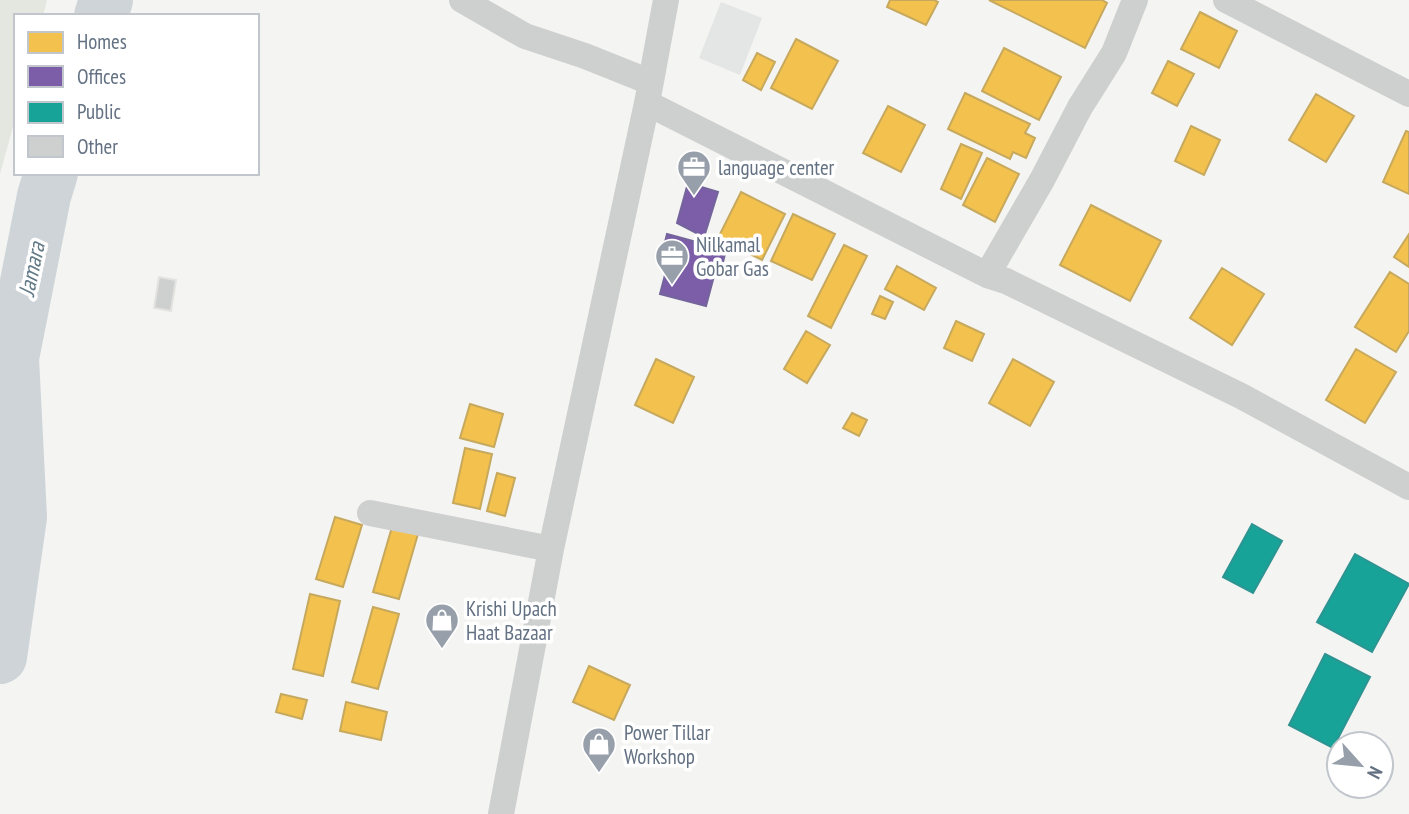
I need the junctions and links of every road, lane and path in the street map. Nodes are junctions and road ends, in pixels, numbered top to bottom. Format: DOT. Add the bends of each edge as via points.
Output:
graph roads {
  1 [pos="462,0"];
  2 [pos="666,0"];
  3 [pos="1135,0"];
  4 [pos="1226,0"];
  5 [pos="649,92"];
  6 [pos="1409,94"];
  7 [pos="986,275"];
  8 [pos="1409,487"];
  9 [pos="370,513"];
  10 [pos="551,549"];
  11 [pos="501,814"];
  1 -- 5 [label="street" via="525,36 585,56"];
  2 -- 5 [label="street"];
  3 -- 7 [label="street" via="1114,53"];
  4 -- 6 [label="street"];
  5 -- 7 [label="street"];
  5 -- 10 [label="street"];
  7 -- 8 [label="street" via="1241,396"];
  9 -- 10 [label="street"];
  10 -- 11 [label="street"];
}
